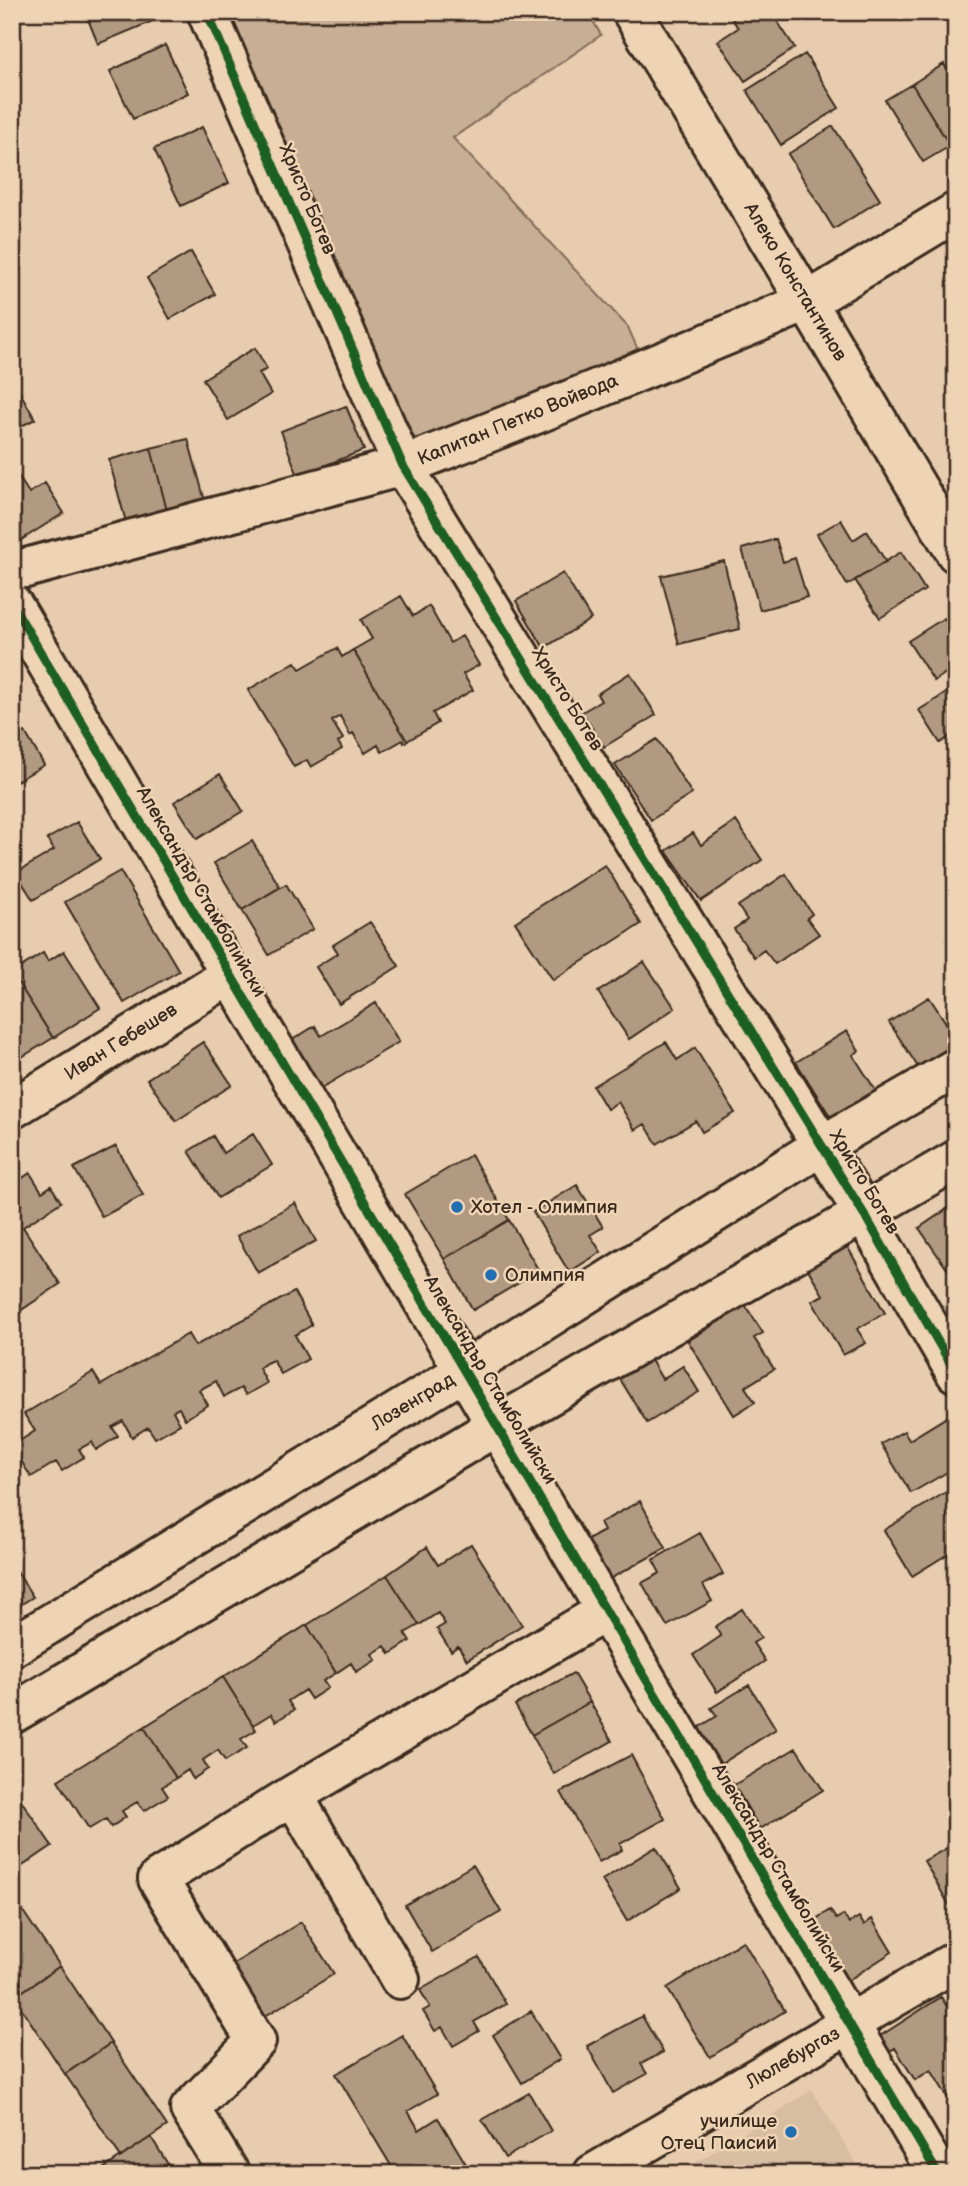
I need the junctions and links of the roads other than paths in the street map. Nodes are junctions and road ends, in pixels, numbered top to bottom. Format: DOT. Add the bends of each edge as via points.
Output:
graph roads {
  1 [pos="207,12"];
  2 [pos="632,12"];
  3 [pos="956,212"];
  4 [pos="807,302"];
  5 [pos="403,466"];
  6 [pos="956,553"];
  7 [pos="12,569"];
  8 [pos="12,604"];
  9 [pos="230,975"];
  10 [pos="956,1068"];
  11 [pos="12,1110"];
  12 [pos="821,1146"];
  13 [pos="956,1160"];
  14 [pos="864,1214"];
  15 [pos="464,1371"];
  16 [pos="956,1373"];
  17 [pos="498,1425"];
  18 [pos="606,1611"];
  19 [pos="12,1647"];
  20 [pos="12,1714"];
  21 [pos="293,1795"];
  22 [pos="956,1961"];
  23 [pos="400,1979"];
  24 [pos="850,2025"];
  25 [pos="230,2174"];
  26 [pos="593,2174"];
  27 [pos="938,2174"];
  1 -- 5 [label="street, Христо Ботев"];
  2 -- 4 [label="street, Алеко Константинов"];
  3 -- 4 [label="street, Капитан Петко Войвода"];
  4 -- 5 [label="street, Капитан Петко Войвода"];
  4 -- 6 [label="street, Алеко Константинов"];
  5 -- 7 [label="street, Капитан Петко Войвода"];
  5 -- 12 [label="street, Христо Ботев"];
  8 -- 9 [label="street, Александър Стамболийски"];
  9 -- 11 [label="street, Иван Гебешев"];
  9 -- 15 [label="street, Александър Стамболийски"];
  10 -- 12 [label="street, Лозенград"];
  12 -- 14 [label="street, Христо Ботев"];
  12 -- 15 [label="street, Лозенград"];
  13 -- 14 [label="street"];
  14 -- 16 [label="street, Христо Ботев"];
  14 -- 17 [label="street"];
  15 -- 17 [label="street, Александър Стамболийски"];
  15 -- 19 [label="street, Лозенград"];
  17 -- 18 [label="street, Александър Стамболийски"];
  17 -- 20 [label="street"];
  18 -- 21 [label="street"];
  18 -- 24 [label="street, Александър Стамболийски"];
  21 -- 23 [label="street"];
  21 -- 25 [label="street" via="158,1879 256,2041 190,2109"];
  22 -- 24 [label="street, Люлебургаз"];
  24 -- 26 [label="street, Люлебургаз"];
  24 -- 27 [label="street, Александър Стамболийски"];
}
